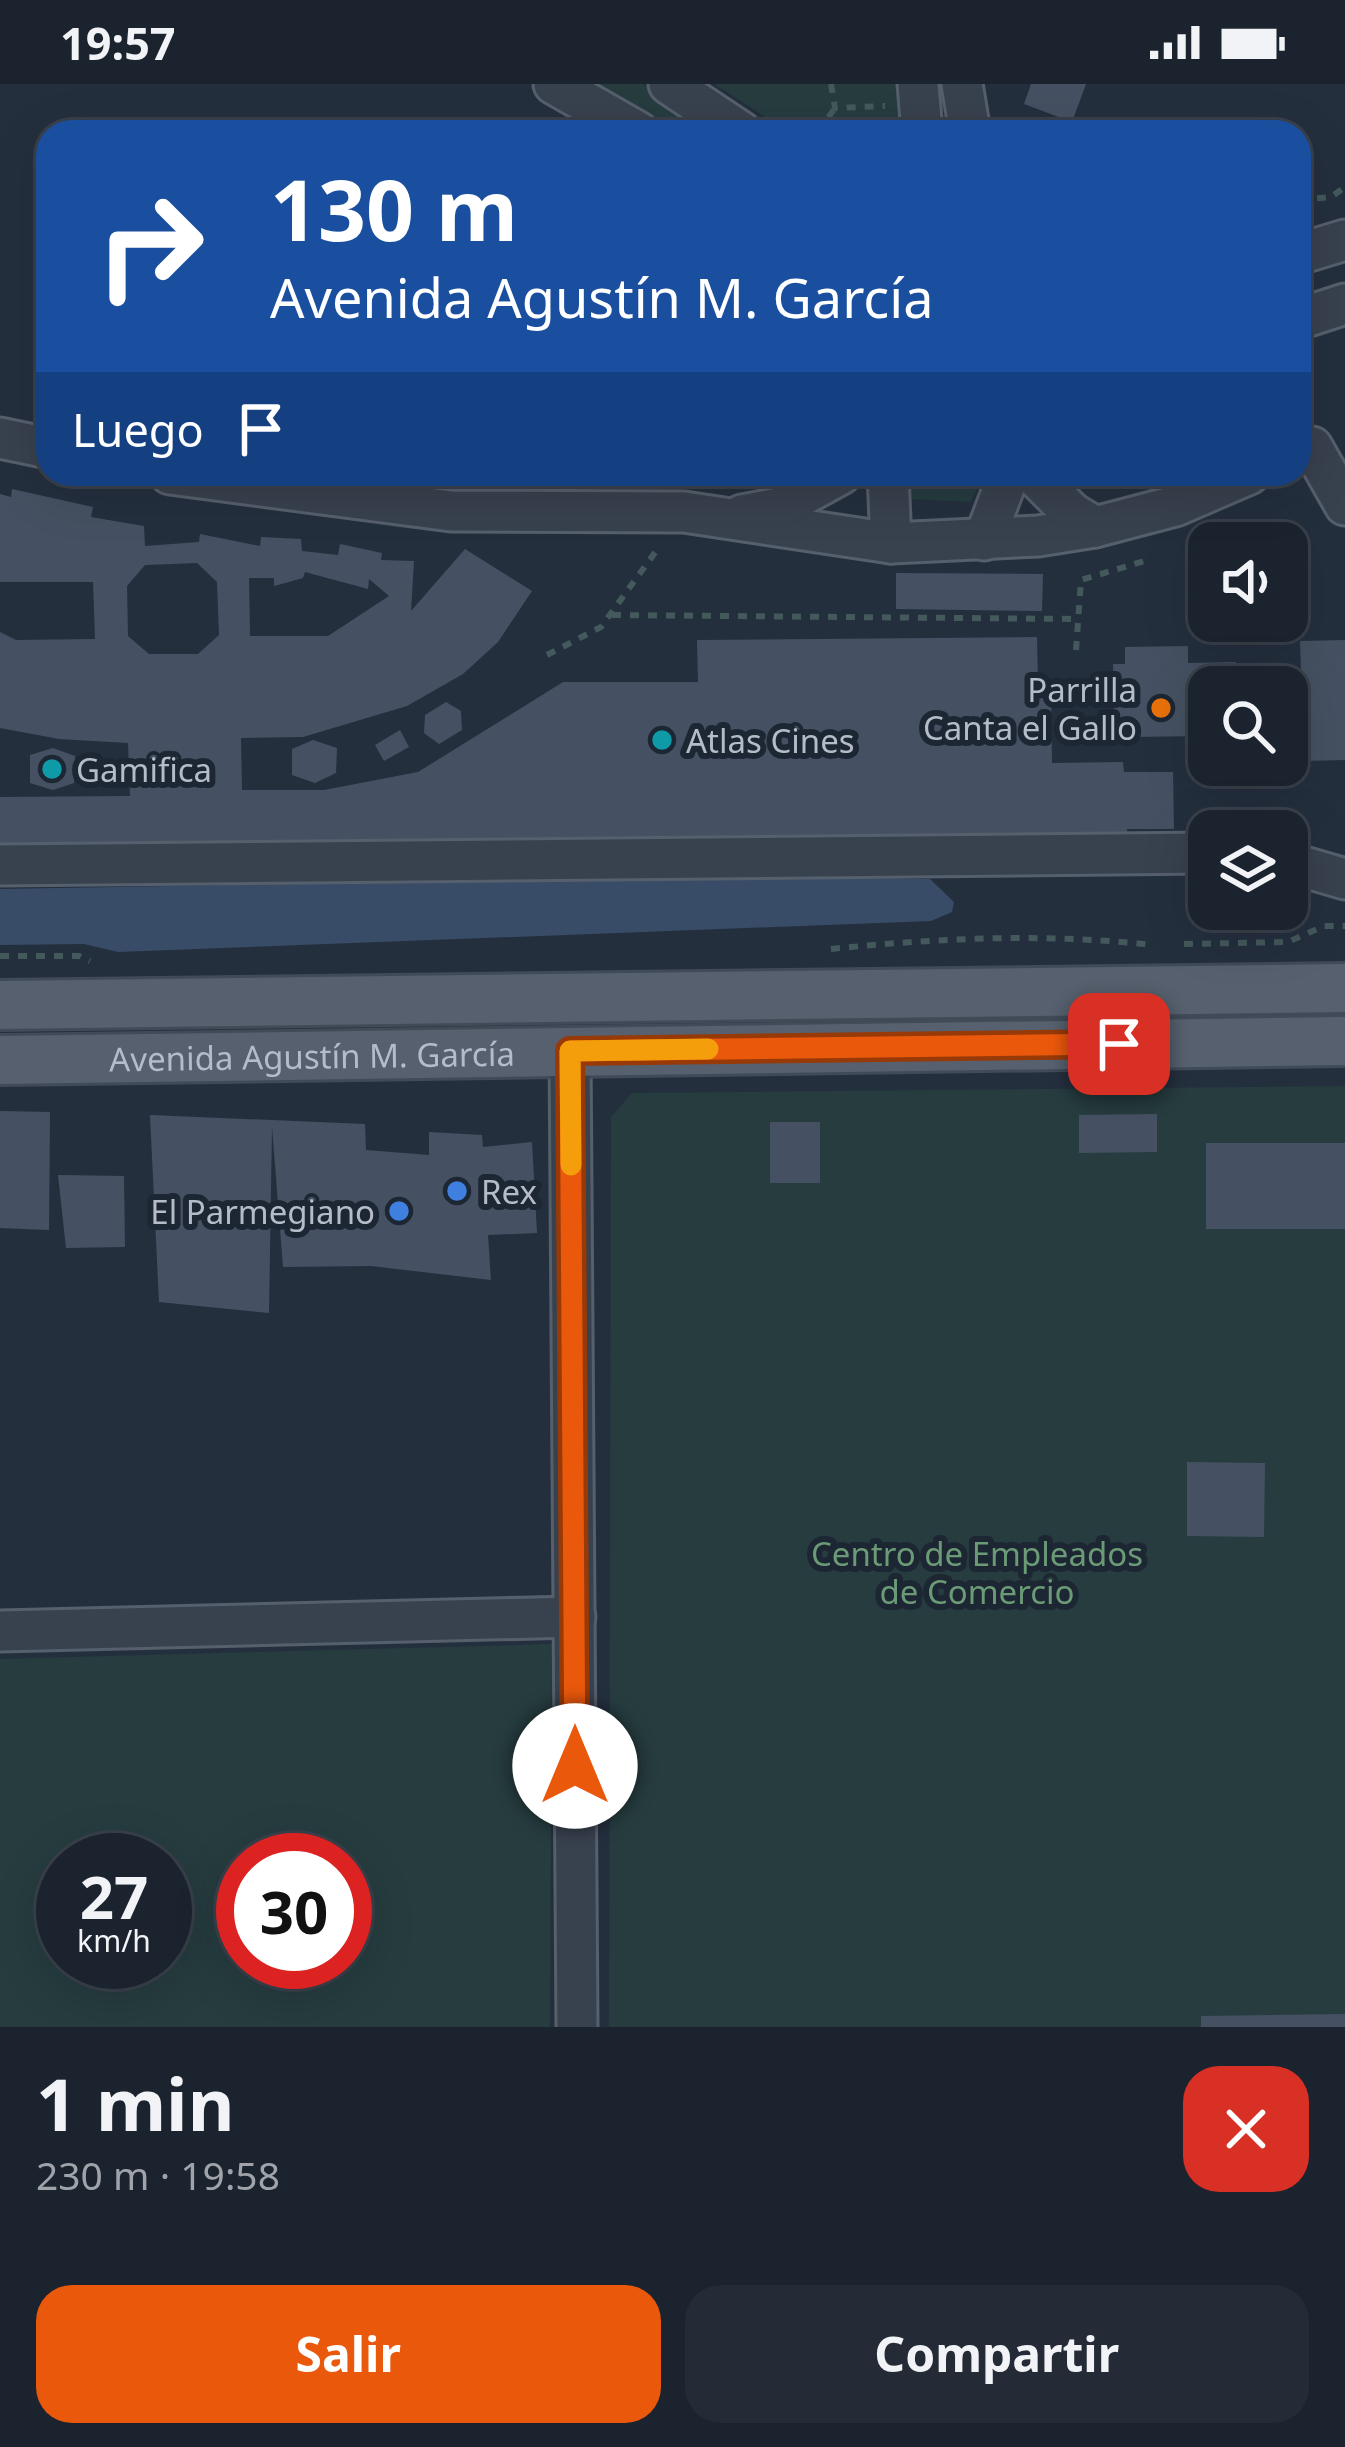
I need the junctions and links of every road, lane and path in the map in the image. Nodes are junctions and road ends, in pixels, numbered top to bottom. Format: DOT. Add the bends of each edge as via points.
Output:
graph roads {
  1 [pos="554,84"];
  2 [pos="669,84"];
  3 [pos="832,84"];
  4 [pos="962,84"];
  5 [pos="914,107"];
  6 [pos="835,108"];
  7 [pos="617,120"];
  8 [pos="723,120"];
  9 [pos="826,120"];
  10 [pos="968,120"];
  11 [pos="1345,188"];
  12 [pos="1311,198"];
  13 [pos="1345,240"];
  14 [pos="1311,250"];
  15 [pos="1345,304"];
  16 [pos="1311,315"];
  17 [pos="0,438"];
  18 [pos="1318,444"];
  19 [pos="36,446"];
  20 [pos="261,486"];
  21 [pos="819,486"];
  22 [pos="889,486"];
  23 [pos="1004,486"];
  24 [pos="1047,486"];
  25 [pos="1221,486"];
  26 [pos="1345,506"];
  27 [pos="725,519"];
  28 [pos="1095,527"];
  29 [pos="984,540"];
  30 [pos="891,543"];
  31 [pos="662,544"];
  32 [pos="1151,559"];
  33 [pos="612,615"];
  34 [pos="1077,619"];
  35 [pos="1076,650"];
  36 [pos="547,655"];
  37 [pos="1188,853"];
  38 [pos="0,865"];
  39 [pos="1308,868"];
  40 [pos="1345,879"];
  41 [pos="1345,988"];
  42 [pos="0,1005"];
  43 [pos="1345,1041"];
  44 [pos="570,1051"];
  45 [pos="0,1060"];
  46 [pos="575,1617"];
  47 [pos="0,1631"];
  48 [pos="577,2027"];
  1 -- 7 [label="street"];
  2 -- 8 [label="street"];
  3 -- 6 [label="path"];
  4 -- 10 [label="street"];
  5 -- 6 [label="path"];
  6 -- 9 [label="path"];
  11 -- 12 [label="path"];
  13 -- 14 [label="street"];
  15 -- 16 [label="street"];
  17 -- 19 [label="street"];
  18 -- 26 [label="street"];
  20 -- 27 [label="street" via="451,511"];
  21 -- 27 [label="street" via="779,508"];
  22 -- 30 [label="street"];
  23 -- 29 [label="street"];
  24 -- 28 [label="street"];
  25 -- 28 [label="street"];
  27 -- 30 [label="street"];
  28 -- 29 [label="street"];
  29 -- 30 [label="street"];
  31 -- 33 [label="path"];
  32 -- 34 [label="path" via="1081,580"];
  33 -- 34 [label="path"];
  33 -- 36 [label="path"];
  34 -- 35 [label="path"];
  37 -- 38 [label="street"];
  39 -- 40 [label="street"];
  41 -- 42 [label="main road, Avenida Agustín M. García"];
  43 -- 44 [label="main road, Avenida Agustín M. García"];
  44 -- 45 [label="main road, Avenida Agustín M. García"];
  44 -- 46 [label="street"];
  46 -- 47 [label="street"];
  46 -- 48 [label="street"];
}
